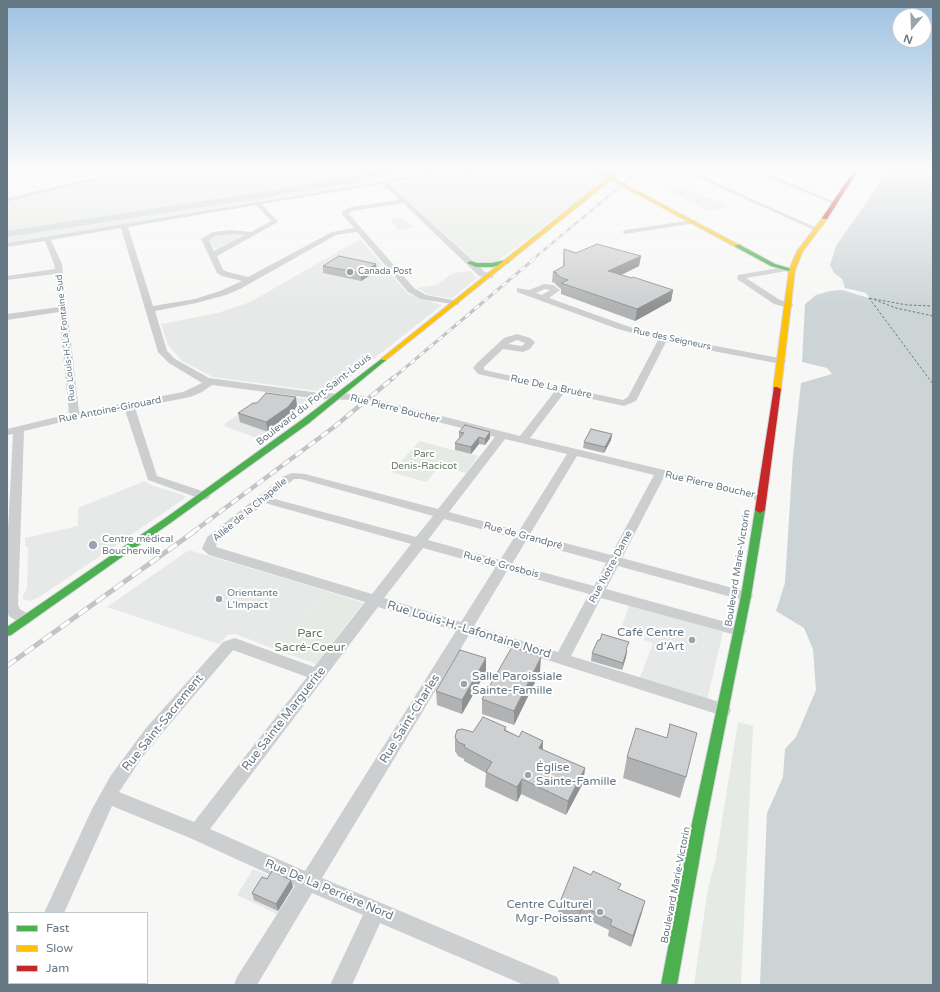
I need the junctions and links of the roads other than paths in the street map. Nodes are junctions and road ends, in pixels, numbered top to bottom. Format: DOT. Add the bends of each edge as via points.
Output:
graph roads {
  1 [pos="183,215"];
  2 [pos="269,215"];
  3 [pos="346,215"];
  4 [pos="419,215"];
  5 [pos="564,215"];
  6 [pos="681,215"];
  7 [pos="784,215"];
  8 [pos="826,215"];
  9 [pos="694,222"];
  10 [pos="124,225"];
  11 [pos="358,230"];
  12 [pos="816,230"];
  13 [pos="625,232"];
  14 [pos="253,234"];
  15 [pos="47,238"];
  16 [pos="7,244"];
  17 [pos="213,255"];
  18 [pos="507,261"];
  19 [pos="470,263"];
  20 [pos="788,269"];
  21 [pos="59,271"];
  22 [pos="490,276"];
  23 [pos="7,278"];
  24 [pos="249,280"];
  25 [pos="520,290"];
  26 [pos="529,293"];
  27 [pos="542,298"];
  28 [pos="455,303"];
  29 [pos="789,305"];
  30 [pos="63,309"];
  31 [pos="150,309"];
  32 [pos="7,317"];
  33 [pos="663,338"];
  34 [pos="501,346"];
  35 [pos="781,361"];
  36 [pos="210,382"];
  37 [pos="561,390"];
  38 [pos="338,397"];
  39 [pos="129,406"];
  40 [pos="74,416"];
  41 [pos="13,430"];
  42 [pos="502,435"];
  43 [pos="523,440"];
  44 [pos="574,452"];
  45 [pos="660,474"];
  46 [pos="301,476"];
  47 [pos="204,496"];
  48 [pos="761,497"];
  49 [pos="263,499"];
  50 [pos="442,514"];
  51 [pos="523,536"];
  52 [pos="420,542"];
  53 [pos="214,552"];
  54 [pos="615,560"];
  55 [pos="504,566"];
  56 [pos="598,591"];
  57 [pos="746,596"];
  58 [pos="375,600"];
  59 [pos="25,619"];
  60 [pos="465,629"];
  61 [pos="7,632"];
  62 [pos="739,632"];
  63 [pos="562,659"];
  64 [pos="318,675"];
  65 [pos="723,710"];
  66 [pos="108,796"];
  67 [pos="197,832"];
  68 [pos="308,881"];
  69 [pos="376,910"];
  70 [pos="54,912"];
  71 [pos="245,985"];
  72 [pos="341,985"];
  73 [pos="549,985"];
  74 [pos="669,985"];
  1 -- 10 [label="street"];
  2 -- 14 [label="street" via="275,222"];
  3 -- 11 [label="street"];
  4 -- 19 [label="street"];
  5 -- 18 [label="street, Boulevard du Fort-Saint-Louis"];
  6 -- 9 [label="street"];
  7 -- 12 [label="street"];
  8 -- 12 [label="street, Boulevard Marie-Victorin"];
  9 -- 13 [label="street"];
  9 -- 20 [label="street" via="773,265"];
  10 -- 15 [label="street"];
  10 -- 31 [label="street, Rue Pierre Boucher"];
  11 -- 24 [label="street" via="334,233"];
  11 -- 28 [label="street" via="411,290 424,297"];
  12 -- 20 [label="street, Boulevard Marie-Victorin"];
  14 -- 17 [label="street"];
  14 -- 17 [label="street" via="231,232 207,237 206,241"];
  15 -- 16 [label="street"];
  15 -- 21 [label="street, Rue Louis-H.-La Fontaine Sud"];
  17 -- 24 [label="street" via="222,273"];
  18 -- 19 [label="street" via="492,265"];
  18 -- 22 [label="street, Boulevard du Fort-Saint-Louis"];
  19 -- 22 [label="street" via="482,274"];
  20 -- 29 [label="street, Boulevard Marie-Victorin"];
  20 -- 29 [label="street" via="740,279 777,302"];
  21 -- 23 [label="street"];
  21 -- 30 [label="street, Rue Louis-H.-La Fontaine Sud"];
  22 -- 28 [label="street, Boulevard du Fort-Saint-Louis"];
  24 -- 31 [label="street" via="231,290 205,299"];
  25 -- 26 [label="street, Rue des Seigneurs"];
  26 -- 27 [label="street, Rue des Seigneurs"];
  26 -- 27 [label="street" via="544,286 556,290"];
  27 -- 33 [label="street, Rue des Seigneurs" via="621,327"];
  28 -- 38 [label="street, Boulevard du Fort-Saint-Louis"];
  29 -- 35 [label="street, Boulevard Marie-Victorin"];
  30 -- 32 [label="street"];
  30 -- 40 [label="street, Rue Louis-H.-La Fontaine Sud"];
  31 -- 36 [label="street, Rue Pierre Boucher" via="160,346 167,356 181,367"];
  33 -- 35 [label="street, Rue des Seigneurs"];
  33 -- 37 [label="street, Rue De La Bruère" via="632,399 624,403"];
  34 -- 37 [label="street, Rue De La Bruère" via="480,365 479,370"];
  35 -- 48 [label="street, Boulevard Marie-Victorin"];
  36 -- 38 [label="street, Rue Pierre Boucher"];
  36 -- 39 [label="street, Rue Antoine-Girouard" via="186,394"];
  37 -- 43 [label="street"];
  38 -- 42 [label="street, Rue Pierre Boucher" via="355,397"];
  38 -- 47 [label="street, Boulevard du Fort-Saint-Louis"];
  39 -- 40 [label="street, Rue Antoine-Girouard"];
  39 -- 47 [label="street" via="152,478"];
  40 -- 41 [label="street, Rue Antoine-Girouard"];
  41 -- 59 [label="street" via="11,605 14,612"];
  42 -- 43 [label="street, Rue Pierre Boucher"];
  42 -- 50 [label="street, Rue Sainte Marguerite"];
  43 -- 44 [label="street, Rue Pierre Boucher"];
  44 -- 45 [label="street, Rue Pierre Boucher"];
  44 -- 51 [label="street, Rue Saint-Charles"];
  45 -- 48 [label="street, Rue Pierre Boucher"];
  45 -- 54 [label="street, Rue Notre-Dame"];
  46 -- 49 [label="street, Allée de la Chapelle" via="288,478"];
  46 -- 50 [label="street, Rue de Grandpré"];
  47 -- 59 [label="street, Boulevard du Fort-Saint-Louis"];
  48 -- 57 [label="street, Boulevard Marie-Victorin"];
  49 -- 52 [label="street, Rue de Grosbois"];
  49 -- 53 [label="street, Allée de la Chapelle" via="212,540 209,548"];
  50 -- 51 [label="street, Rue de Grandpré"];
  50 -- 52 [label="street, Rue Sainte Marguerite"];
  51 -- 54 [label="street, Rue de Grandpré"];
  51 -- 55 [label="street, Rue Saint-Charles"];
  52 -- 55 [label="street, Rue de Grosbois"];
  52 -- 58 [label="street, Rue Sainte Marguerite"];
  53 -- 58 [label="street, Rue Louis-H.-Lafontaine Nord"];
  54 -- 56 [label="street, Rue Notre-Dame"];
  54 -- 57 [label="street, Rue de Grandpré"];
  55 -- 56 [label="street, Rue de Grosbois"];
  55 -- 60 [label="street, Rue Saint-Charles"];
  56 -- 62 [label="street, Rue de Grosbois"];
  56 -- 63 [label="street, Rue Notre-Dame"];
  57 -- 62 [label="street, Boulevard Marie-Victorin"];
  58 -- 60 [label="street, Rue Louis-H.-Lafontaine Nord"];
  58 -- 64 [label="street, Rue Sainte Marguerite"];
  59 -- 61 [label="street, Boulevard du Fort-Saint-Louis"];
  60 -- 63 [label="street, Rue Louis-H.-Lafontaine Nord"];
  60 -- 68 [label="street, Rue Saint-Charles"];
  62 -- 65 [label="street, Boulevard Marie-Victorin"];
  63 -- 65 [label="street, Rue Louis-H.-Lafontaine Nord"];
  64 -- 66 [label="street, Rue Saint-Sacrement" via="235,644 228,646 135,754"];
  64 -- 67 [label="street, Rue Sainte Marguerite"];
  65 -- 74 [label="street, Boulevard Marie-Victorin"];
  66 -- 67 [label="street, Rue De La Perrière Nord"];
  66 -- 70 [label="street, Rue Saint-Sacrement"];
  67 -- 68 [label="street, Rue De La Perrière Nord"];
  68 -- 69 [label="street, Rue De La Perrière Nord"];
  68 -- 71 [label="street, Rue Saint-Charles"];
  69 -- 72 [label="street"];
  69 -- 73 [label="street, Rue De La Perrière Nord"];
}
